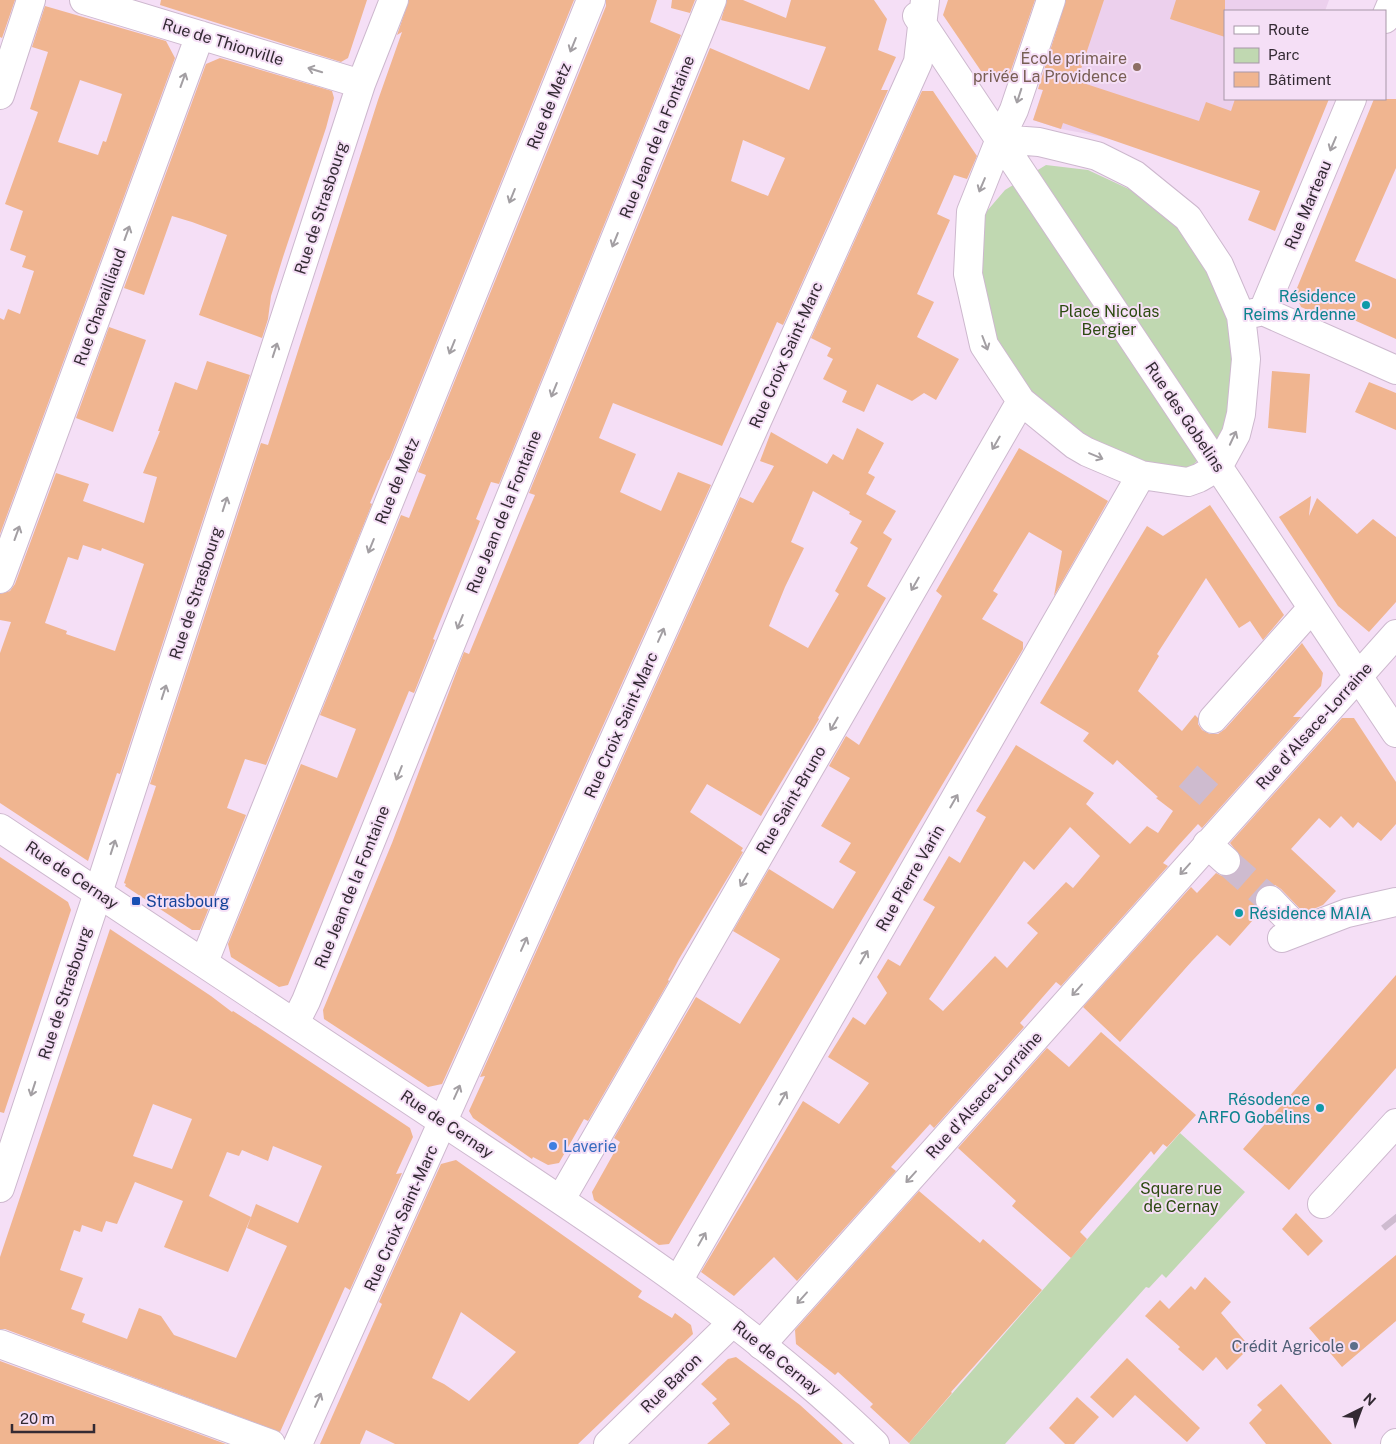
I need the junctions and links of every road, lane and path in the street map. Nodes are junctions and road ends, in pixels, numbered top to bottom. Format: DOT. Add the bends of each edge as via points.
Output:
graph roads {
  1 [pos="32,0"];
  2 [pos="84,0"];
  3 [pos="394,0"];
  4 [pos="592,0"];
  5 [pos="712,0"];
  6 [pos="1051,0"];
  7 [pos="1393,0"];
  8 [pos="131,7"];
  9 [pos="917,7"];
  10 [pos="1386,17"];
  11 [pos="200,35"];
  12 [pos="361,84"];
  13 [pos="0,95"];
  14 [pos="1352,100"];
  15 [pos="1000,139"];
  16 [pos="1252,314"];
  17 [pos="1396,370"];
  18 [pos="1021,400"];
  19 [pos="1218,467"];
  20 [pos="1141,475"];
  21 [pos="0,579"];
  22 [pos="1312,608"];
  23 [pos="1396,634"];
  24 [pos="1358,676"];
  25 [pos="1213,718"];
  26 [pos="1396,733"];
  27 [pos="0,828"];
  28 [pos="98,893"];
  29 [pos="1270,900"];
  30 [pos="1396,902"];
  31 [pos="204,962"];
  32 [pos="295,1023"];
  33 [pos="444,1122"];
  34 [pos="1396,1123"];
  35 [pos="0,1188"];
  36 [pos="560,1200"];
  37 [pos="1322,1204"];
  38 [pos="678,1282"];
  39 [pos="733,1322"];
  40 [pos="0,1344"];
  41 [pos="761,1345"];
  42 [pos="271,1444"];
  43 [pos="298,1444"];
  44 [pos="608,1444"];
  45 [pos="875,1444"];
  1 -- 13 [label="street"];
  2 -- 8 [label="street, Rue de Thionville"];
  3 -- 12 [label="street, Rue de Strasbourg"];
  4 -- 31 [label="street, Rue de Metz, one-way"];
  5 -- 32 [label="street, Rue Jean de la Fontaine, one-way"];
  6 -- 15 [label="street, one-way" via="1014,110"];
  7 -- 10 [label="street"];
  8 -- 11 [label="street, Rue de Thionville"];
  9 -- 15 [label="street, Rue des Gobelins"];
  33 -- 9 [label="street, Rue Croix Saint-Marc, one-way" via="918,62"];
  12 -- 11 [label="street, Rue de Thionville, one-way"];
  21 -- 11 [label="street, Rue Chavailliaud, one-way"];
  28 -- 12 [label="street, Rue de Strasbourg, one-way"];
  14 -- 16 [label="street, Rue Marteau, one-way"];
  15 -- 16 [label="street" via="1039,142 1098,156 1135,175 1188,218"];
  15 -- 18 [label="street, one-way" via="971,212 968,274 984,345"];
  15 -- 19 [label="street, Rue des Gobelins"];
  16 -- 17 [label="street"];
  19 -- 16 [label="street, one-way" via="1236,434 1241,414"];
  18 -- 20 [label="street, one-way" via="1075,445"];
  18 -- 36 [label="street, Rue Saint-Bruno, one-way"];
  19 -- 20 [label="street" via="1188,482"];
  19 -- 22 [label="street, Rue des Gobelins"];
  38 -- 20 [label="street, Rue Pierre Varin, one-way"];
  22 -- 24 [label="street, Rue des Gobelins"];
  22 -- 25 [label="street"];
  23 -- 24 [label="street, Rue d'Alsace-Lorraine"];
  24 -- 26 [label="street, Rue des Gobelins"];
  24 -- 41 [label="street, Rue d'Alsace-Lorraine, one-way" via="1224,810 1217,853"];
  27 -- 28 [label="street, Rue de Cernay"];
  28 -- 31 [label="street, Rue de Cernay"];
  28 -- 35 [label="street, Rue de Strasbourg, one-way"];
  29 -- 30 [label="street" via="1291,935 1347,913"];
  31 -- 32 [label="street, Rue de Cernay"];
  32 -- 33 [label="street, Rue de Cernay"];
  33 -- 36 [label="street, Rue de Cernay"];
  43 -- 33 [label="street, Rue Croix Saint-Marc, one-way"];
  34 -- 37 [label="street"];
  36 -- 38 [label="street, Rue de Cernay"];
  38 -- 39 [label="street, Rue de Cernay"];
  39 -- 41 [label="street, Rue de Cernay"];
  39 -- 44 [label="street, Rue Baron"];
  40 -- 42 [label="street"];
  41 -- 45 [label="street, Rue de Cernay" via="816,1389"];
}
